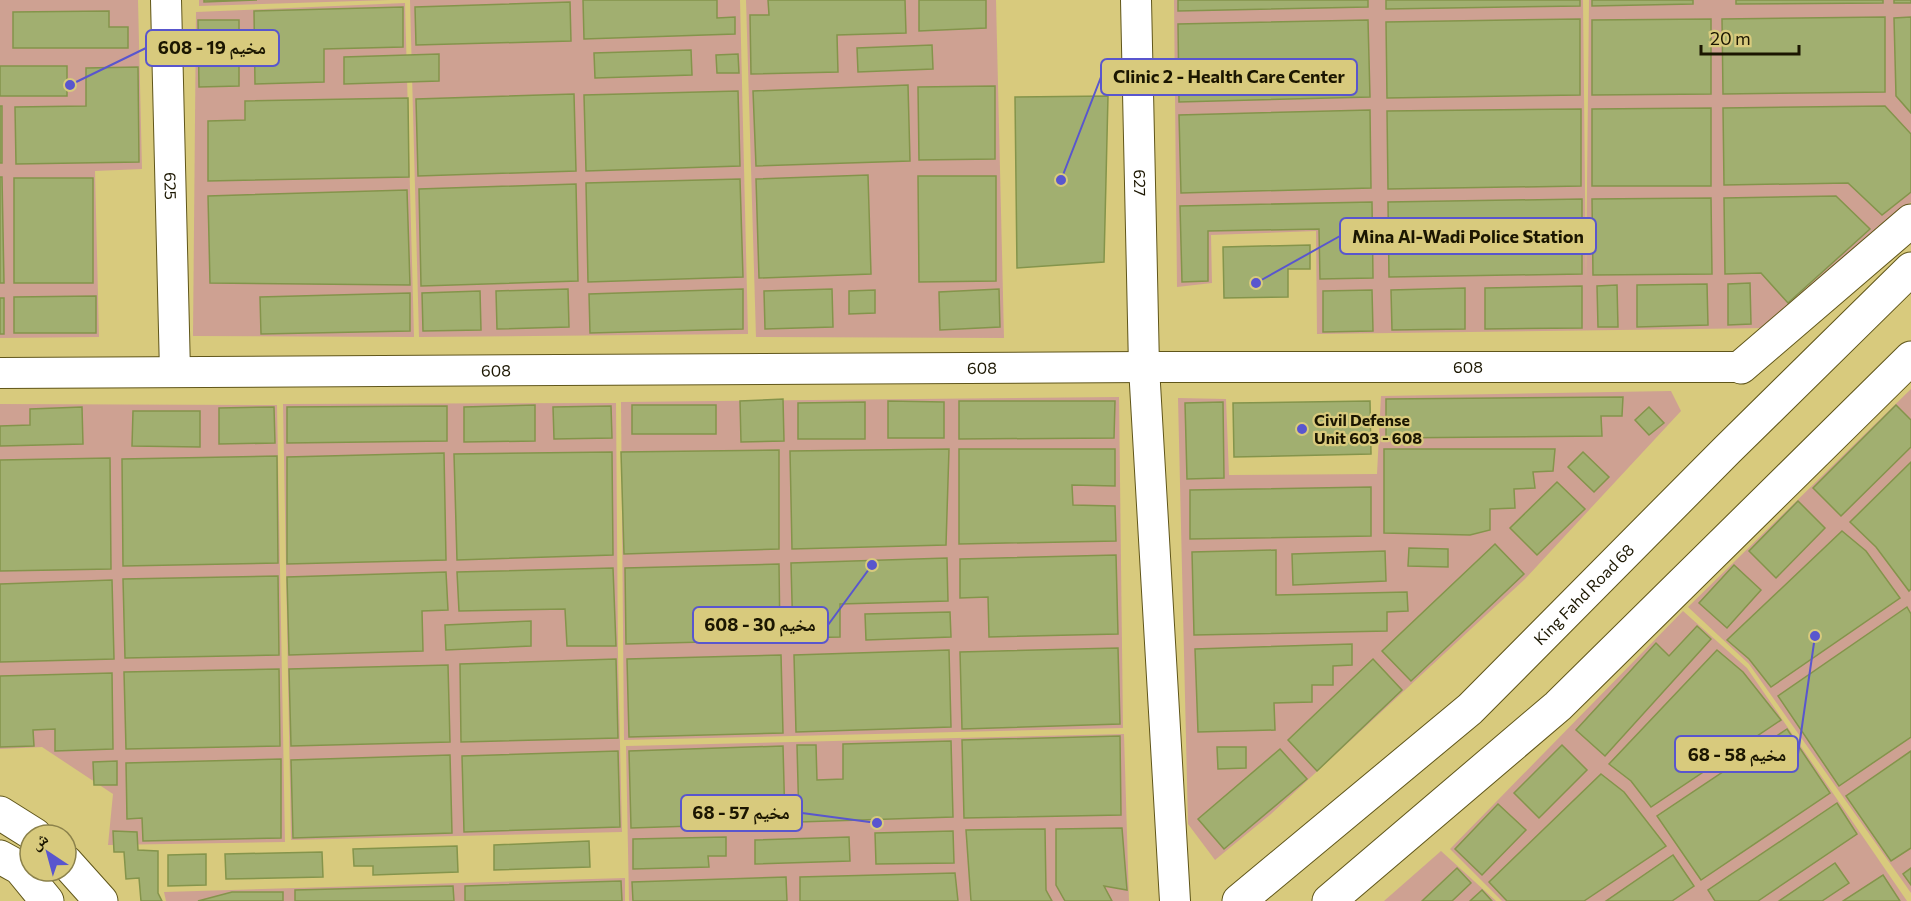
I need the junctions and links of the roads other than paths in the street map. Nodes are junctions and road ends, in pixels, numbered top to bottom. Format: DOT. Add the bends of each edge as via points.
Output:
graph roads {
  1 [pos="166,0"];
  2 [pos="1136,0"];
  3 [pos="1911,221"];
  4 [pos="1911,269"];
  5 [pos="1911,358"];
  6 [pos="1144,367"];
  7 [pos="1741,367"];
  8 [pos="175,372"];
  9 [pos="0,373"];
  10 [pos="0,813"];
  11 [pos="18,824"];
  12 [pos="0,857"];
  13 [pos="78,875"];
  14 [pos="47,901"];
  15 [pos="101,901"];
  16 [pos="1175,901"];
  17 [pos="1239,901"];
  18 [pos="1329,901"];
  1 -- 8 [label="street, 625"];
  2 -- 6 [label="street, 627"];
  3 -- 7 [label="main road, 608"];
  4 -- 17 [label="main road, King Fahd Road 68" via="1470,709"];
  5 -- 18 [label="main road" via="1558,706"];
  6 -- 7 [label="street, 608"];
  6 -- 8 [label="street, 608"];
  6 -- 16 [label="street, 627"];
  8 -- 9 [label="street, 608"];
  10 -- 11 [label="main road"];
  12 -- 14 [label="main road" via="20,868"];
  13 -- 15 [label="main road"];
}
